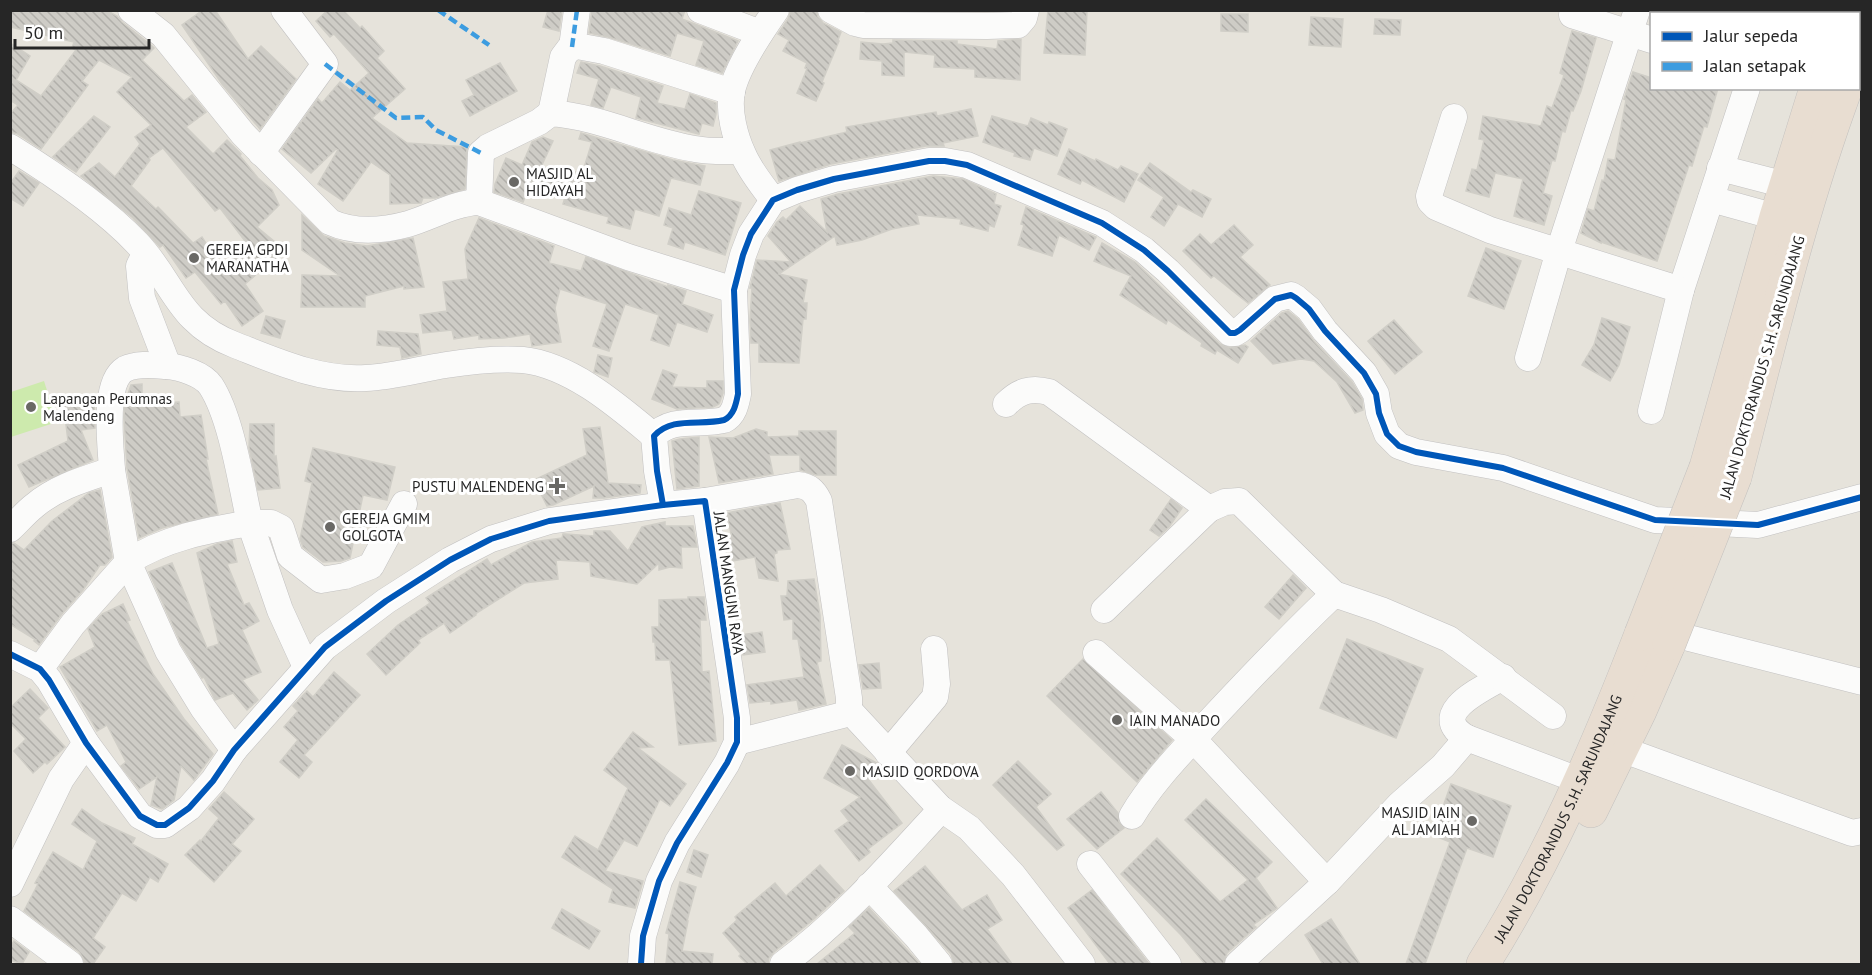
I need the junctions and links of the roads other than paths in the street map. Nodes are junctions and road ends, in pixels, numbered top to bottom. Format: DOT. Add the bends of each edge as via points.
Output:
graph roads {
  1 [pos="131,10"];
  2 [pos="284,10"];
  3 [pos="577,10"];
  4 [pos="700,10"];
  5 [pos="776,10"];
  6 [pos="831,10"];
  7 [pos="1026,10"];
  8 [pos="1572,15"];
  9 [pos="1639,28"];
  10 [pos="760,33"];
  11 [pos="572,47"];
  12 [pos="1746,90"];
  13 [pos="1815,90"];
  14 [pos="1845,90"];
  15 [pos="732,92"];
  16 [pos="551,113"];
  17 [pos="1454,117"];
  18 [pos="10,147"];
  19 [pos="741,151"];
  20 [pos="261,153"];
  21 [pos="1720,168"];
  22 [pos="1786,185"];
  23 [pos="1711,199"];
  24 [pos="773,200"];
  25 [pos="479,202"];
  26 [pos="1776,217"];
  27 [pos="1559,251"];
  28 [pos="145,254"];
  29 [pos="734,290"];
  30 [pos="1681,290"];
  31 [pos="1528,358"];
  32 [pos="168,366"];
  33 [pos="1006,404"];
  34 [pos="1651,411"];
  35 [pos="665,430"];
  36 [pos="112,470"];
  37 [pos="1720,472"];
  38 [pos="1862,497"];
  39 [pos="705,501"];
  40 [pos="404,504"];
  41 [pos="663,505"];
  42 [pos="1209,509"];
  43 [pos="250,523"];
  44 [pos="10,530"];
  45 [pos="128,562"];
  46 [pos="1334,594"];
  47 [pos="1104,610"];
  48 [pos="1661,638"];
  49 [pos="934,649"];
  50 [pos="1096,653"];
  51 [pos="10,654"];
  52 [pos="306,667"];
  53 [pos="40,669"];
  54 [pos="1503,677"];
  55 [pos="1862,682"];
  56 [pos="1553,716"];
  57 [pos="856,717"];
  58 [pos="1467,738"];
  59 [pos="1193,739"];
  60 [pos="86,742"];
  61 [pos="737,742"];
  62 [pos="1621,749"];
  63 [pos="234,750"];
  64 [pos="885,750"];
  65 [pos="1581,781"];
  66 [pos="940,808"];
  67 [pos="1132,816"];
  68 [pos="1862,831"];
  69 [pos="1090,864"];
  70 [pos="1327,882"];
  71 [pos="10,884"];
  72 [pos="870,886"];
  73 [pos="10,919"];
  74 [pos="637,963"];
  75 [pos="70,964"];
  76 [pos="783,964"];
  77 [pos="939,964"];
  78 [pos="1082,964"];
  79 [pos="1168,964"];
  80 [pos="1238,964"];
  81 [pos="1483,964"];
  82 [pos="1508,964"];
  1 -- 20 [label="street" via="163,35"];
  2 -- 20 [label="street" via="325,64"];
  3 -- 11 [label="street"];
  4 -- 10 [label="street"];
  5 -- 10 [label="street"];
  6 -- 7 [label="street" via="863,25 927,26 1018,25"];
  8 -- 9 [label="street"];
  9 -- 27 [label="street"];
  10 -- 15 [label="street"];
  11 -- 15 [label="street" via="604,51"];
  11 -- 16 [label="street" via="563,57"];
  12 -- 21 [label="street"];
  13 -- 22 [label="highway, JALAN DOKTORANDUS S.H. SARUNDAJANG"];
  14 -- 37 [label="highway, JALAN DOKTORANDUS S.H. SARUNDAJANG" via="1775,315"];
  15 -- 19 [label="street" via="731,110"];
  16 -- 19 [label="street" via="696,150"];
  16 -- 25 [label="street" via="481,153"];
  17 -- 27 [label="street" via="1430,201 1490,230"];
  18 -- 28 [label="street" via="118,225"];
  19 -- 24 [label="street"];
  20 -- 25 [label="street" via="330,222 347,228 380,229 408,224"];
  21 -- 22 [label="street"];
  21 -- 23 [label="street"];
  22 -- 26 [label="highway, JALAN DOKTORANDUS S.H. SARUNDAJANG"];
  23 -- 26 [label="street"];
  23 -- 30 [label="street"];
  24 -- 29 [label="street" via="751,234"];
  24 -- 38 [label="street" via="834,178 945,160 967,165 1102,223 1129,239 1168,271 1230,333 1240,330 1275,299 1296,297 1364,373 1376,394 1387,434 1399,446 1503,468 1655,520 1758,525"];
  25 -- 29 [label="street" via="628,257"];
  26 -- 37 [label="highway, JALAN DOKTORANDUS S.H. SARUNDAJANG"];
  27 -- 30 [label="street"];
  27 -- 31 [label="street"];
  28 -- 32 [label="street" via="139,266 142,298"];
  28 -- 35 [label="street" via="194,321 218,338 319,375 366,378 449,364 524,360 551,367"];
  29 -- 35 [label="street" via="738,394 735,408 730,417 717,422"];
  30 -- 34 [label="street"];
  32 -- 36 [label="street" via="136,366 126,369 114,381 110,416"];
  32 -- 43 [label="street" via="210,384 226,418"];
  33 -- 42 [label="street" via="1022,392 1049,392"];
  35 -- 41 [label="street" via="657,471"];
  36 -- 44 [label="street" via="53,493 33,506"];
  36 -- 45 [label="street"];
  37 -- 48 [label="highway, JALAN DOKTORANDUS S.H. SARUNDAJANG, bridge"];
  39 -- 41 [label="street, JALAN MANGUNI RAYA"];
  39 -- 57 [label="street" via="798,485 808,486 816,495 849,699"];
  39 -- 61 [label="street, JALAN MANGUNI RAYA"];
  40 -- 43 [label="street" via="371,566 321,580 290,556 281,528 271,523"];
  41 -- 52 [label="street, JALAN MANGUNI RAYA" via="549,521 491,539 387,601 325,647"];
  42 -- 46 [label="street" via="1225,501 1239,501"];
  42 -- 47 [label="street"];
  43 -- 45 [label="street" via="185,537 143,552"];
  43 -- 52 [label="street" via="277,601"];
  45 -- 53 [label="street" via="73,624"];
  45 -- 63 [label="street" via="168,651"];
  46 -- 54 [label="street" via="1449,639"];
  46 -- 59 [label="street"];
  48 -- 55 [label="street"];
  48 -- 62 [label="highway, JALAN DOKTORANDUS S.H. SARUNDAJANG" via="1640,711"];
  48 -- 65 [label="highway, JALAN DOKTORANDUS S.H. SARUNDAJANG" via="1618,696"];
  49 -- 64 [label="street" via="935,697"];
  50 -- 59 [label="street"];
  51 -- 53 [label="street, JALAN MANGUNI RAYA"];
  52 -- 63 [label="street, JALAN MANGUNI RAYA"];
  53 -- 60 [label="street, JALAN MANGUNI RAYA"];
  54 -- 56 [label="street"];
  54 -- 58 [label="street" via="1471,695 1454,712 1455,731"];
  57 -- 61 [label="street" via="843,715"];
  57 -- 64 [label="street"];
  58 -- 65 [label="street"];
  58 -- 70 [label="street"];
  59 -- 67 [label="street" via="1145,794"];
  59 -- 70 [label="street"];
  60 -- 63 [label="street, JALAN MANGUNI RAYA" via="140,816 157,825 165,825 189,808"];
  60 -- 71 [label="street" via="61,779"];
  61 -- 74 [label="street, JALAN MANGUNI RAYA" via="659,881"];
  62 -- 68 [label="street" via="1852,833"];
  62 -- 82 [label="highway, JALAN DOKTORANDUS S.H. SARUNDAJANG" via="1562,873"];
  64 -- 66 [label="street"];
  65 -- 81 [label="highway, JALAN DOKTORANDUS S.H. SARUNDAJANG" via="1541,863"];
  66 -- 72 [label="street"];
  66 -- 78 [label="street" via="969,828 1013,875"];
  69 -- 79 [label="street"];
  70 -- 80 [label="street"];
  72 -- 76 [label="street" via="808,946"];
  72 -- 77 [label="street"];
  73 -- 75 [label="street"];
}
